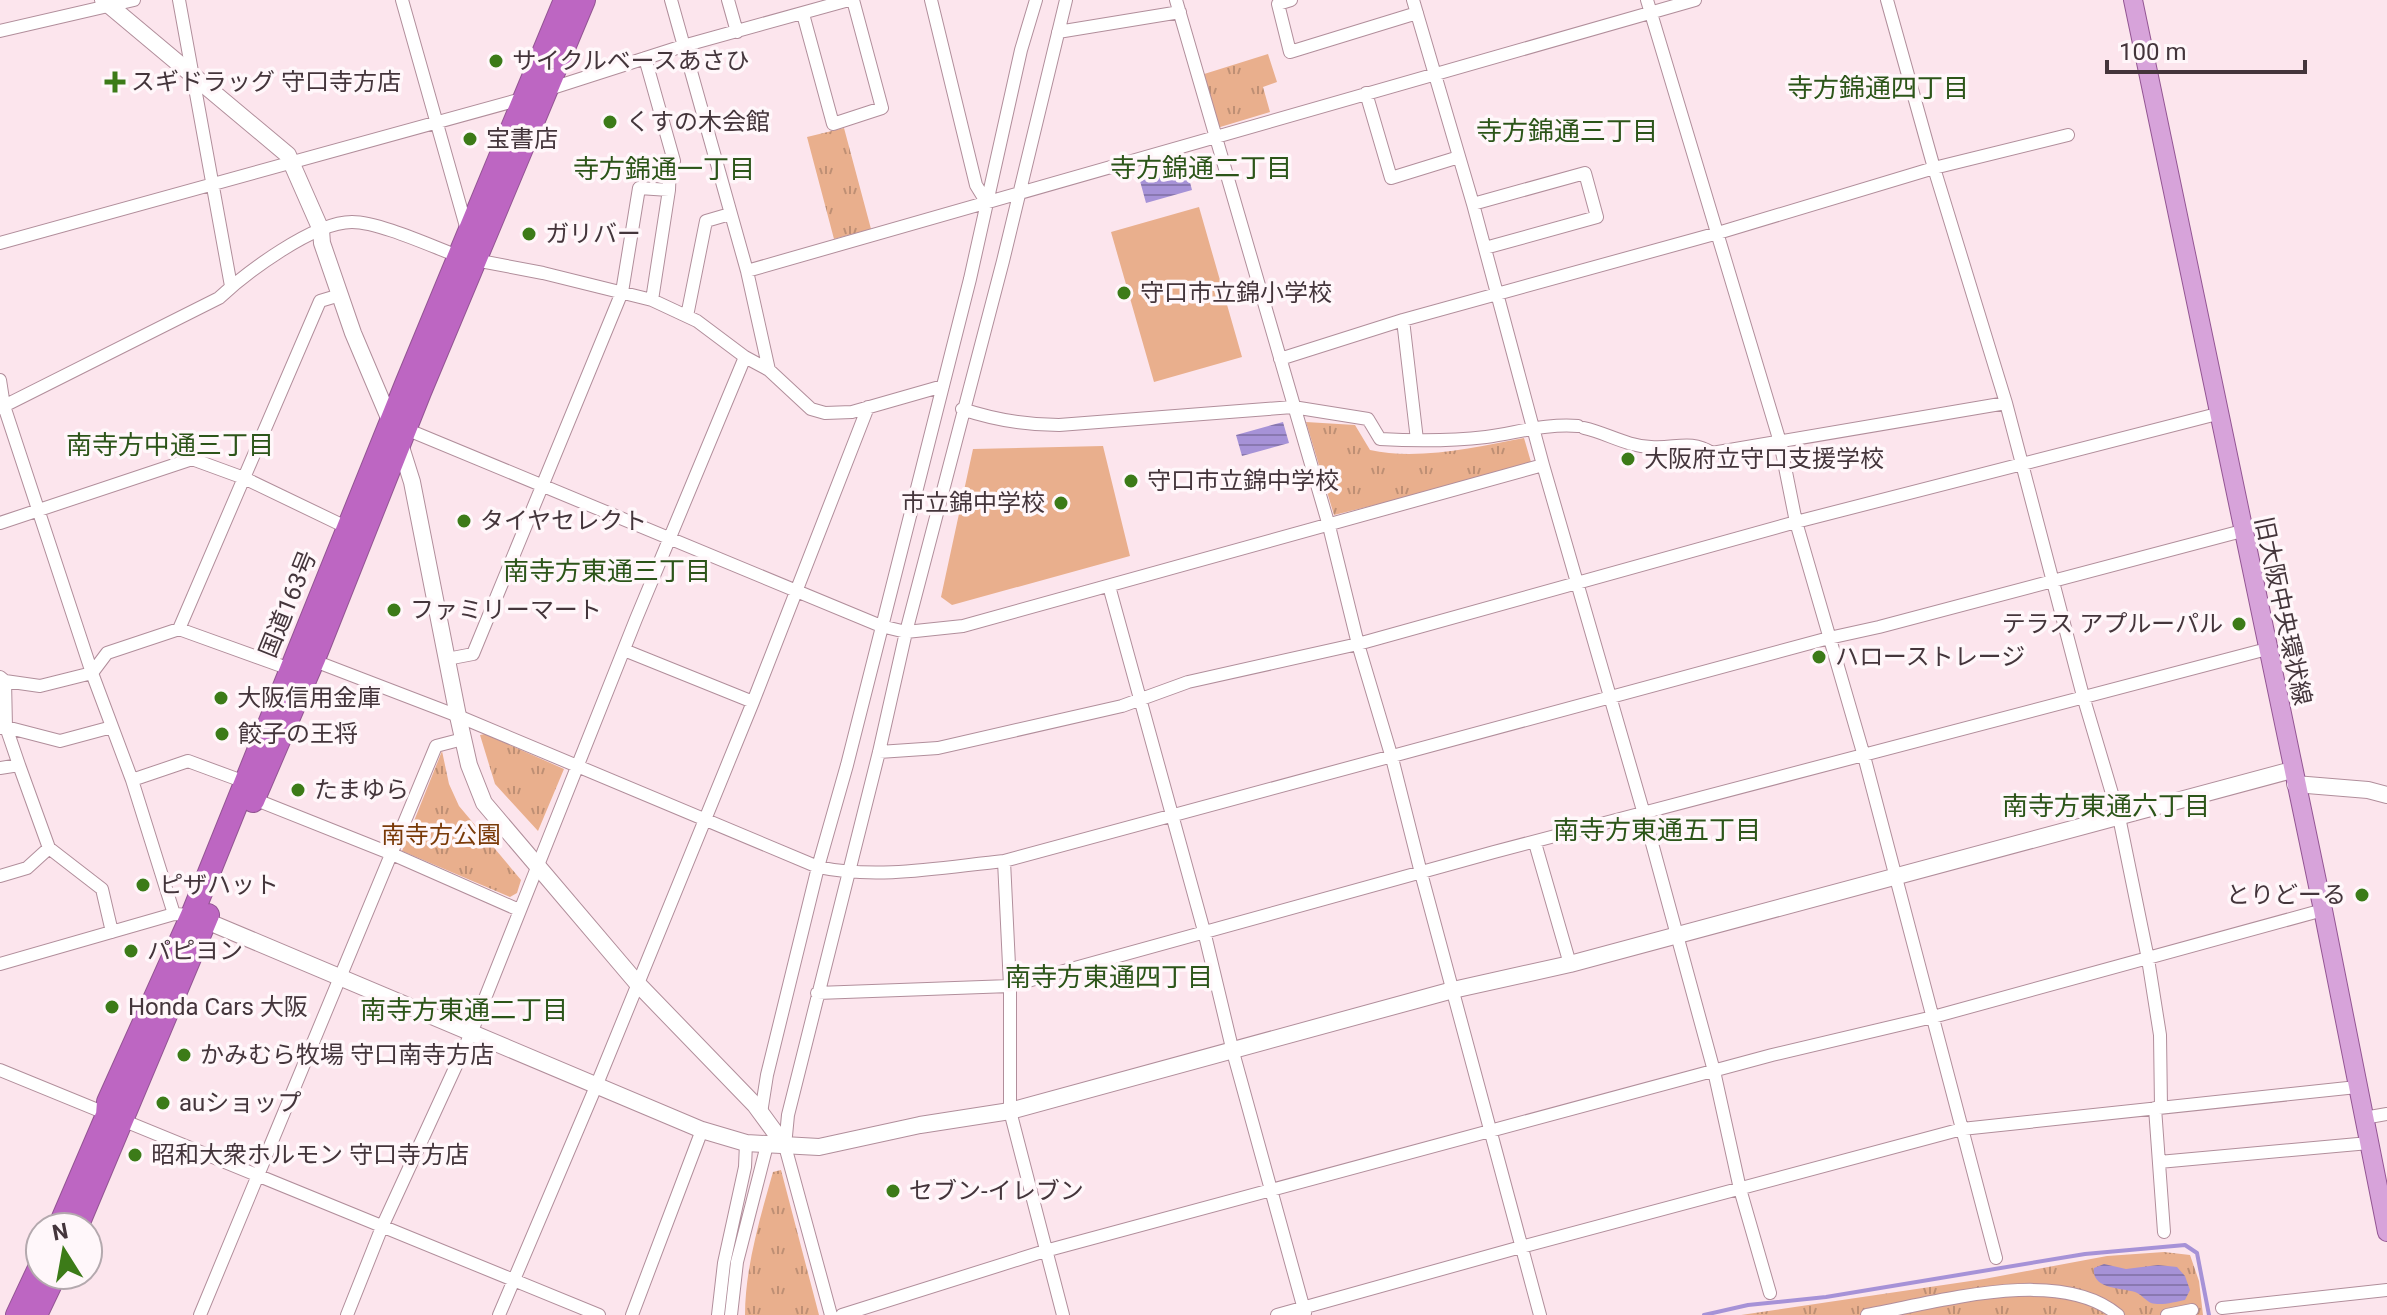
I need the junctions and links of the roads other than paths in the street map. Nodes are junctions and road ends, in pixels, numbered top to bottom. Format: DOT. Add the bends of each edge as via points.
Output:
graph roads {
  1 [pos="134,0"];
  2 [pos="179,0"];
  3 [pos="402,0"];
  4 [pos="565,0"];
  5 [pos="584,0"];
  6 [pos="671,0"];
  7 [pos="728,0"];
  8 [pos="851,0"];
  9 [pos="931,0"];
  10 [pos="1036,0"];
  11 [pos="1066,0"];
  12 [pos="1291,0"];
  13 [pos="1413,0"];
  14 [pos="1647,0"];
  15 [pos="1695,0"];
  16 [pos="1887,0"];
  17 [pos="2133,0"];
  18 [pos="107,3"];
  19 [pos="1178,6"];
  20 [pos="1417,13"];
  21 [pos="1651,13"];
  22 [pos="803,14"];
  23 [pos="0,31"];
  24 [pos="737,32"];
  25 [pos="1058,32"];
  26 [pos="683,46"];
  27 [pos="645,58"];
  28 [pos="1434,73"];
  29 [pos="193,76"];
  30 [pos="547,90"];
  31 [pos="1366,93"];
  32 [pos="523,99"];
  33 [pos="437,122"];
  34 [pos="2068,135"];
  35 [pos="1216,136"];
  36 [pos="1459,157"];
  37 [pos="292,161"];
  38 [pos="1934,168"];
  39 [pos="211,184"];
  40 [pos="669,190"];
  41 [pos="1019,193"];
  42 [pos="987,203"];
  43 [pos="1473,204"];
  44 [pos="730,214"];
  45 [pos="321,230"];
  46 [pos="468,233"];
  47 [pos="1718,233"];
  48 [pos="0,243"];
  49 [pos="1485,248"];
  50 [pos="467,258"];
  51 [pos="747,271"];
  52 [pos="231,286"];
  53 [pos="622,292"];
  54 [pos="1496,294"];
  55 [pos="340,295"];
  56 [pos="652,300"];
  57 [pos="687,316"];
  58 [pos="1403,320"];
  59 [pos="745,357"];
  60 [pos="1280,359"];
  61 [pos="769,370"];
  62 [pos="0,380"];
  63 [pos="943,386"];
  64 [pos="2006,403"];
  65 [pos="2,407"];
  66 [pos="868,407"];
  67 [pos="1293,407"];
  68 [pos="962,409"];
  69 [pos="2217,414"];
  70 [pos="1534,430"];
  71 [pos="399,432"];
  72 [pos="1417,440"];
  73 [pos="1780,442"];
  74 [pos="1543,465"];
  75 [pos="2020,466"];
  76 [pos="244,478"];
  77 [pos="543,486"];
  78 [pos="40,509"];
  79 [pos="1796,522"];
  80 [pos="0,523"];
  81 [pos="1329,526"];
  82 [pos="348,528"];
  83 [pos="2242,531"];
  84 [pos="669,539"];
  85 [pos="1577,581"];
  86 [pos="2052,581"];
  87 [pos="1109,586"];
  88 [pos="796,593"];
  89 [pos="881,626"];
  90 [pos="179,629"];
  91 [pos="906,632"];
  92 [pos="1829,638"];
  93 [pos="1358,644"];
  94 [pos="2267,649"];
  95 [pos="624,650"];
  96 [pos="314,659"];
  97 [pos="447,659"];
  98 [pos="290,669"];
  99 [pos="92,673"];
  100 [pos="3,679"];
  101 [pos="2083,696"];
  102 [pos="1609,699"];
  103 [pos="1140,701"];
  104 [pos="753,702"];
  105 [pos="458,716"];
  106 [pos="112,727"];
  107 [pos="3,728"];
  108 [pos="463,739"];
  109 [pos="879,752"];
  110 [pos="1864,756"];
  111 [pos="1392,758"];
  112 [pos="19,765"];
  113 [pos="577,765"];
  114 [pos="0,768"];
  115 [pos="2294,777"];
  116 [pos="132,780"];
  117 [pos="249,790"];
  118 [pos="2387,795"];
  119 [pos="1644,814"];
  120 [pos="1173,817"];
  121 [pos="2119,817"];
  122 [pos="704,819"];
  123 [pos="1535,843"];
  124 [pos="49,848"];
  125 [pos="392,854"];
  126 [pos="1004,861"];
  127 [pos="818,867"];
  128 [pos="537,869"];
  129 [pos="848,873"];
  130 [pos="1421,873"];
  131 [pos="0,876"];
  132 [pos="1896,876"];
  133 [pos="519,910"];
  134 [pos="2323,910"];
  135 [pos="190,916"];
  136 [pos="1204,931"];
  137 [pos="112,932"];
  138 [pos="1676,935"];
  139 [pos="2148,959"];
  140 [pos="0,964"];
  141 [pos="1570,964"];
  142 [pos="340,977"];
  143 [pos="637,983"];
  144 [pos="1010,986"];
  145 [pos="1453,990"];
  146 [pos="817,993"];
  147 [pos="1933,1017"];
  148 [pos="472,1031"];
  149 [pos="1233,1052"];
  150 [pos="0,1070"];
  151 [pos="1714,1071"];
  152 [pos="597,1084"];
  153 [pos="2357,1087"];
  154 [pos="2158,1107"];
  155 [pos="1010,1111"];
  156 [pos="761,1113"];
  157 [pos="2387,1114"];
  158 [pos="114,1118"];
  159 [pos="2364,1118"];
  160 [pos="1962,1129"];
  161 [pos="702,1130"];
  162 [pos="1491,1131"];
  163 [pos="746,1143"];
  164 [pos="2369,1143"];
  165 [pos="767,1145"];
  166 [pos="785,1146"];
  167 [pos="2159,1162"];
  168 [pos="256,1175"];
  169 [pos="1740,1189"];
  170 [pos="1270,1190"];
  171 [pos="67,1211"];
  172 [pos="82,1211"];
  173 [pos="382,1227"];
  174 [pos="2164,1232"];
  175 [pos="2387,1232"];
  176 [pos="1521,1247"];
  177 [pos="1045,1251"];
  178 [pos="1996,1258"];
  179 [pos="513,1281"];
  180 [pos="2387,1290"];
  181 [pos="28,1291"];
  182 [pos="47,1291"];
  183 [pos="1770,1293"];
  184 [pos="2222,1308"];
  185 [pos="2192,1310"];
  186 [pos="1304,1312"];
  187 [pos="17,1315"];
  188 [pos="36,1315"];
  189 [pos="200,1315"];
  190 [pos="347,1315"];
  191 [pos="499,1315"];
  192 [pos="599,1315"];
  193 [pos="632,1315"];
  194 [pos="718,1315"];
  195 [pos="731,1315"];
  196 [pos="831,1315"];
  197 [pos="842,1315"];
  198 [pos="1063,1315"];
  199 [pos="1277,1315"];
  200 [pos="1540,1315"];
  201 [pos="1867,1315"];
  202 [pos="2118,1315"];
  203 [pos="2167,1315"];
  1 -- 18 [label="street"];
  2 -- 29 [label="street"];
  3 -- 33 [label="street"];
  4 -- 32 [label="highway, 国道163号"];
  5 -- 30 [label="highway, 国道163号"];
  6 -- 26 [label="street"];
  7 -- 24 [label="street"];
  8 -- 22 [label="street"];
  8 -- 22 [label="street" via="882,108 833,124"];
  9 -- 42 [label="street" via="976,185"];
  10 -- 42 [label="street"];
  11 -- 25 [label="street"];
  12 -- 20 [label="street" via="1278,4 1290,52"];
  13 -- 20 [label="street"];
  14 -- 21 [label="street"];
  15 -- 21 [label="street"];
  16 -- 38 [label="street"];
  17 -- 69 [label="main road, 旧大阪中央環状線"];
  18 -- 23 [label="street"];
  18 -- 29 [label="street"];
  19 -- 25 [label="street"];
  19 -- 35 [label="street"];
  20 -- 28 [label="street"];
  21 -- 28 [label="street"];
  21 -- 47 [label="street"];
  22 -- 24 [label="street"];
  24 -- 26 [label="street"];
  25 -- 41 [label="street"];
  26 -- 27 [label="street"];
  26 -- 44 [label="street"];
  27 -- 30 [label="street"];
  27 -- 40 [label="street" via="674,161"];
  28 -- 31 [label="street"];
  28 -- 36 [label="street"];
  29 -- 37 [label="street"];
  29 -- 39 [label="street"];
  30 -- 32 [label="street"];
  30 -- 50 [label="highway, 国道163号"];
  31 -- 35 [label="street"];
  31 -- 36 [label="street" via="1391,178"];
  32 -- 33 [label="street"];
  32 -- 46 [label="highway, 国道163号"];
  33 -- 37 [label="street"];
  33 -- 46 [label="street"];
  34 -- 38 [label="street"];
  35 -- 41 [label="street"];
  35 -- 60 [label="street"];
  36 -- 43 [label="street"];
  37 -- 39 [label="street"];
  37 -- 45 [label="street"];
  38 -- 47 [label="street"];
  38 -- 64 [label="street"];
  39 -- 48 [label="street"];
  39 -- 52 [label="street"];
  40 -- 53 [label="street" via="639,188"];
  40 -- 56 [label="street"];
  41 -- 42 [label="street"];
  41 -- 68 [label="street"];
  42 -- 51 [label="street"];
  42 -- 63 [label="street"];
  43 -- 49 [label="street"];
  43 -- 49 [label="street" via="1585,173 1593,202 1597,217"];
  44 -- 51 [label="street"];
  44 -- 57 [label="street" via="706,221"];
  45 -- 50 [label="street" via="351,222"];
  45 -- 52 [label="street"];
  45 -- 55 [label="street"];
  46 -- 50 [label="highway, 国道163号"];
  47 -- 54 [label="street"];
  47 -- 73 [label="street"];
  49 -- 54 [label="street"];
  50 -- 53 [label="street"];
  50 -- 71 [label="highway, 国道163号"];
  51 -- 61 [label="street"];
  52 -- 65 [label="street" via="219,298"];
  53 -- 56 [label="street"];
  53 -- 77 [label="street"];
  54 -- 58 [label="street"];
  54 -- 70 [label="street"];
  55 -- 71 [label="street"];
  55 -- 76 [label="street" via="320,301"];
  56 -- 57 [label="street"];
  57 -- 59 [label="street"];
  58 -- 60 [label="street"];
  58 -- 72 [label="street"];
  59 -- 61 [label="street"];
  59 -- 84 [label="street"];
  60 -- 67 [label="street"];
  61 -- 66 [label="street" via="811,409 825,413"];
  62 -- 65 [label="street"];
  63 -- 66 [label="street"];
  63 -- 89 [label="street"];
  64 -- 73 [label="street"];
  64 -- 75 [label="street"];
  65 -- 78 [label="street"];
  66 -- 88 [label="street"];
  67 -- 68 [label="street" via="1059,425 1021,425"];
  67 -- 72 [label="street" via="1368,419 1380,439"];
  67 -- 81 [label="street"];
  68 -- 91 [label="street"];
  69 -- 75 [label="street"];
  69 -- 83 [label="main road, 旧大阪中央環状線"];
  70 -- 72 [label="street"];
  70 -- 73 [label="street" via="1581,427 1631,445 1699,444 1712,453"];
  70 -- 74 [label="street"];
  71 -- 77 [label="street"];
  71 -- 82 [label="highway, 国道163号"];
  71 -- 96 [label="highway, 国道163号"];
  71 -- 97 [label="street"];
  73 -- 79 [label="street"];
  74 -- 81 [label="street"];
  74 -- 85 [label="street"];
  75 -- 79 [label="street"];
  75 -- 86 [label="street"];
  76 -- 78 [label="street" via="192,459"];
  76 -- 82 [label="street"];
  76 -- 90 [label="street"];
  77 -- 84 [label="street"];
  77 -- 97 [label="street" via="473,654"];
  78 -- 80 [label="street"];
  78 -- 99 [label="street"];
  79 -- 85 [label="street"];
  79 -- 92 [label="street"];
  81 -- 87 [label="street"];
  81 -- 93 [label="street"];
  82 -- 98 [label="highway, 国道163号"];
  83 -- 86 [label="street"];
  83 -- 94 [label="main road, 旧大阪中央環状線"];
  84 -- 88 [label="street"];
  84 -- 95 [label="street"];
  85 -- 93 [label="street"];
  85 -- 102 [label="street"];
  86 -- 92 [label="street"];
  86 -- 101 [label="street"];
  87 -- 91 [label="street" via="963,626"];
  87 -- 103 [label="street"];
  88 -- 89 [label="street"];
  88 -- 104 [label="street"];
  89 -- 91 [label="street"];
  89 -- 127 [label="street"];
  90 -- 98 [label="street"];
  90 -- 99 [label="street" via="107,653"];
  91 -- 109 [label="street"];
  92 -- 102 [label="street"];
  92 -- 110 [label="street"];
  93 -- 103 [label="street" via="1188,682"];
  93 -- 111 [label="street"];
  94 -- 101 [label="street"];
  94 -- 115 [label="main road, 旧大阪中央環状線"];
  95 -- 104 [label="street"];
  95 -- 113 [label="street"];
  96 -- 98 [label="street"];
  96 -- 105 [label="street"];
  96 -- 117 [label="highway, 国道163号"];
  97 -- 105 [label="street"];
  98 -- 117 [label="highway, 国道163号"];
  99 -- 100 [label="street" via="40,686"];
  99 -- 106 [label="street"];
  100 -- 107 [label="street"];
  101 -- 110 [label="street"];
  101 -- 121 [label="street"];
  102 -- 111 [label="street"];
  102 -- 119 [label="street"];
  103 -- 109 [label="street" via="938,748"];
  103 -- 120 [label="street"];
  104 -- 122 [label="street"];
  105 -- 108 [label="street"];
  105 -- 113 [label="street"];
  106 -- 107 [label="street" via="60,741"];
  106 -- 116 [label="street"];
  107 -- 112 [label="street"];
  108 -- 125 [label="street" via="436,746"];
  108 -- 128 [label="street" via="484,803"];
  109 -- 129 [label="street"];
  110 -- 119 [label="street"];
  110 -- 132 [label="street"];
  111 -- 120 [label="street"];
  111 -- 130 [label="street"];
  112 -- 114 [label="street"];
  112 -- 124 [label="street"];
  113 -- 122 [label="street"];
  113 -- 128 [label="street"];
  115 -- 118 [label="street"];
  115 -- 121 [label="street"];
  115 -- 134 [label="main road, 旧大阪中央環状線"];
  116 -- 117 [label="street" via="188,761"];
  116 -- 135 [label="street"];
  117 -- 125 [label="street"];
  117 -- 135 [label="highway, 国道163号"];
  119 -- 123 [label="street"];
  119 -- 138 [label="street"];
  120 -- 126 [label="street"];
  120 -- 136 [label="street"];
  121 -- 132 [label="street"];
  121 -- 139 [label="street"];
  122 -- 127 [label="street"];
  122 -- 143 [label="street"];
  123 -- 130 [label="street"];
  123 -- 141 [label="street"];
  124 -- 131 [label="street" via="27,868"];
  124 -- 137 [label="street" via="102,889"];
  125 -- 133 [label="street"];
  125 -- 142 [label="street"];
  126 -- 129 [label="street"];
  126 -- 144 [label="street"];
  127 -- 129 [label="street"];
  127 -- 156 [label="street"];
  128 -- 133 [label="street"];
  128 -- 143 [label="street"];
  129 -- 146 [label="street"];
  130 -- 136 [label="street"];
  130 -- 145 [label="street"];
  132 -- 138 [label="street"];
  132 -- 147 [label="street"];
  133 -- 148 [label="street"];
  134 -- 139 [label="street"];
  134 -- 153 [label="main road, 旧大阪中央環状線"];
  135 -- 137 [label="street"];
  135 -- 142 [label="street"];
  135 -- 158 [label="highway, 国道163号"];
  136 -- 144 [label="street"];
  136 -- 149 [label="street"];
  137 -- 140 [label="street"];
  138 -- 141 [label="street"];
  138 -- 151 [label="street"];
  139 -- 147 [label="street"];
  139 -- 154 [label="street" via="2160,1035"];
  141 -- 145 [label="street"];
  142 -- 148 [label="street"];
  142 -- 168 [label="street"];
  143 -- 152 [label="street"];
  143 -- 156 [label="street"];
  144 -- 146 [label="street"];
  144 -- 155 [label="street"];
  145 -- 149 [label="street"];
  145 -- 162 [label="street"];
  146 -- 166 [label="street"];
  147 -- 151 [label="street"];
  147 -- 160 [label="street"];
  148 -- 152 [label="street"];
  148 -- 173 [label="street"];
  149 -- 155 [label="street"];
  149 -- 170 [label="street"];
  150 -- 158 [label="street"];
  151 -- 162 [label="street"];
  151 -- 169 [label="street"];
  152 -- 161 [label="street"];
  152 -- 179 [label="street"];
  153 -- 154 [label="street"];
  153 -- 159 [label="main road, 旧大阪中央環状線"];
  154 -- 160 [label="street"];
  154 -- 167 [label="street"];
  155 -- 166 [label="street" via="819,1147"];
  155 -- 177 [label="street"];
  156 -- 166 [label="street"];
  157 -- 159 [label="street"];
  158 -- 168 [label="street"];
  158 -- 171 [label="highway, 国道163号"];
  158 -- 172 [label="highway, 国道163号"];
  159 -- 164 [label="main road, 旧大阪中央環状線"];
  160 -- 169 [label="street"];
  160 -- 178 [label="street"];
  161 -- 163 [label="street"];
  161 -- 193 [label="street"];
  162 -- 170 [label="street"];
  162 -- 176 [label="street"];
  163 -- 165 [label="street"];
  163 -- 194 [label="street"];
  164 -- 167 [label="street"];
  164 -- 175 [label="main road, 旧大阪中央環状線"];
  165 -- 166 [label="street"];
  165 -- 195 [label="street" via="737,1262"];
  166 -- 196 [label="street"];
  167 -- 174 [label="street"];
  168 -- 173 [label="street"];
  168 -- 189 [label="street"];
  169 -- 176 [label="street"];
  169 -- 183 [label="street"];
  170 -- 177 [label="street"];
  170 -- 186 [label="street"];
  173 -- 179 [label="street"];
  173 -- 190 [label="street"];
  176 -- 186 [label="street"];
  176 -- 200 [label="street"];
  177 -- 197 [label="street"];
  177 -- 198 [label="street"];
  179 -- 191 [label="street"];
  179 -- 192 [label="street"];
  180 -- 184 [label="street"];
  181 -- 187 [label="highway"];
  182 -- 188 [label="highway"];
  185 -- 203 [label="street"];
  186 -- 199 [label="street"];
  201 -- 202 [label="street" via="2023,1289 2092,1301"];
}
